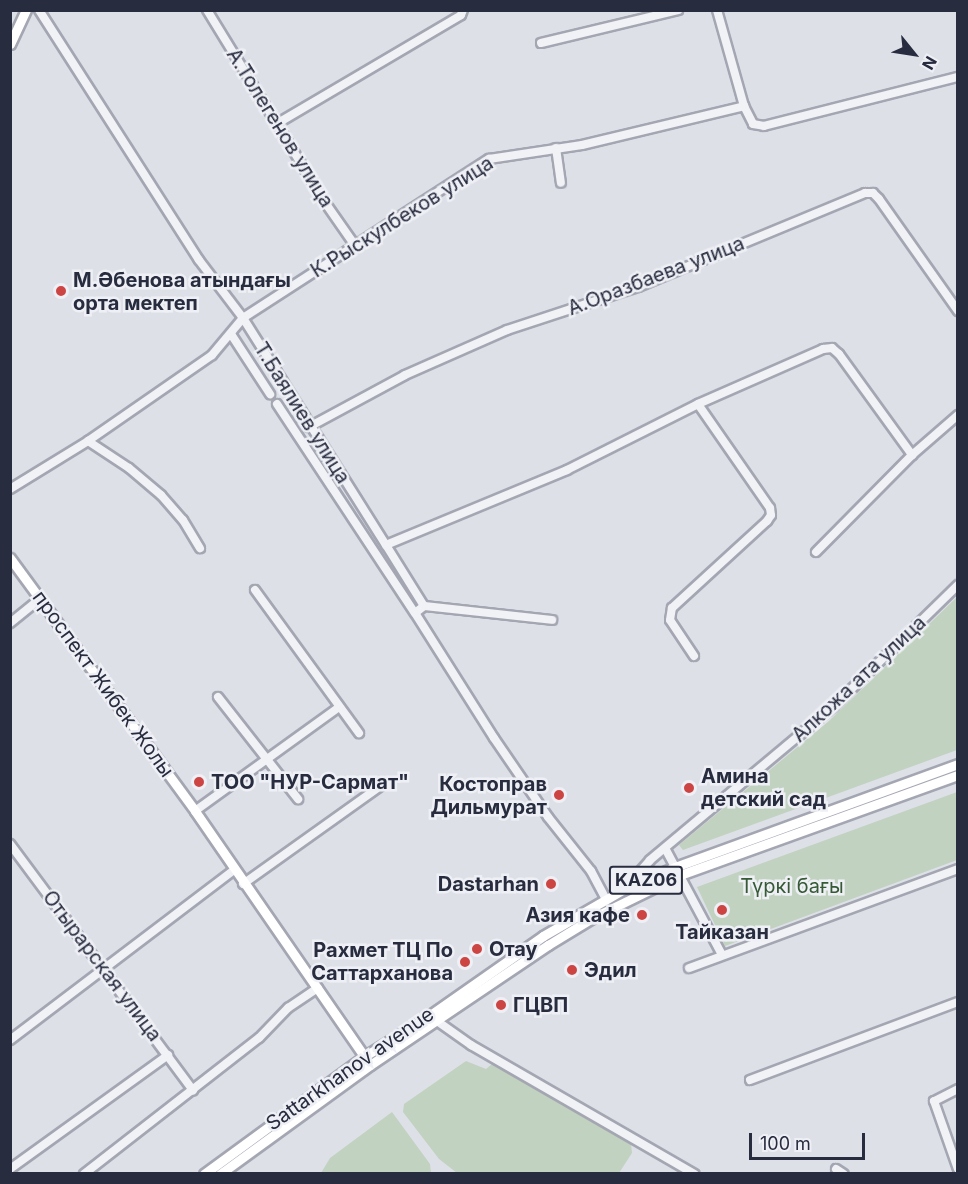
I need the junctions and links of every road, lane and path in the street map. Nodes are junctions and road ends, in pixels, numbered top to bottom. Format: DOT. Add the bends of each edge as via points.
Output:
graph roads {
  1 [pos="26,10"];
  2 [pos="39,10"];
  3 [pos="207,10"];
  4 [pos="463,10"];
  5 [pos="678,10"];
  6 [pos="717,10"];
  7 [pos="15,25"];
  8 [pos="541,43"];
  9 [pos="10,45"];
  10 [pos="957,77"];
  11 [pos="744,106"];
  12 [pos="278,123"];
  13 [pos="556,148"];
  14 [pos="561,183"];
  15 [pos="354,244"];
  16 [pos="957,311"];
  17 [pos="243,318"];
  18 [pos="231,334"];
  19 [pos="270,394"];
  20 [pos="276,404"];
  21 [pos="698,404"];
  22 [pos="957,415"];
  23 [pos="309,427"];
  24 [pos="88,441"];
  25 [pos="912,455"];
  26 [pos="10,489"];
  27 [pos="386,545"];
  28 [pos="200,548"];
  29 [pos="816,552"];
  30 [pos="10,558"];
  31 [pos="957,585"];
  32 [pos="255,590"];
  33 [pos="40,599"];
  34 [pos="424,606"];
  35 [pos="415,613"];
  36 [pos="552,620"];
  37 [pos="10,623"];
  38 [pos="694,656"];
  39 [pos="218,697"];
  40 [pos="339,707"];
  41 [pos="359,734"];
  42 [pos="267,759"];
  43 [pos="957,764"];
  44 [pos="957,775"];
  45 [pos="382,785"];
  46 [pos="298,799"];
  47 [pos="195,811"];
  48 [pos="10,844"];
  49 [pos="666,850"];
  50 [pos="957,869"];
  51 [pos="234,870"];
  52 [pos="678,871"];
  53 [pos="243,884"];
  54 [pos="624,889"];
  55 [pos="606,899"];
  56 [pos="722,955"];
  57 [pos="689,968"];
  58 [pos="106,969"];
  59 [pos="318,988"];
  60 [pos="957,1002"];
  61 [pos="437,1021"];
  62 [pos="10,1040"];
  63 [pos="168,1055"];
  64 [pos="364,1056"];
  65 [pos="370,1065"];
  66 [pos="750,1080"];
  67 [pos="957,1089"];
  68 [pos="193,1090"];
  69 [pos="957,1138"];
  70 [pos="948,1142"];
  71 [pos="10,1169"];
  72 [pos="957,1169"];
  73 [pos="84,1173"];
  74 [pos="204,1173"];
  75 [pos="220,1173"];
  76 [pos="694,1173"];
  1 -- 7 [label="main road"];
  2 -- 17 [label="street, Т.Баялиев улица" via="199,260"];
  3 -- 12 [label="street, А.Толегенов улица"];
  4 -- 12 [label="street" via="461,15"];
  5 -- 8 [label="street"];
  6 -- 11 [label="street"];
  7 -- 9 [label="main road"];
  10 -- 11 [label="street" via="764,126 753,124"];
  11 -- 13 [label="street, К.Рыскулбеков улица"];
  12 -- 15 [label="street, А.Толегенов улица"];
  13 -- 14 [label="street"];
  13 -- 15 [label="street, К.Рыскулбеков улица" via="489,159"];
  15 -- 17 [label="street, К.Рыскулбеков улица"];
  16 -- 23 [label="street, А.Оразбаева улица" via="879,199 873,193 865,193 638,287 507,330 405,375"];
  17 -- 18 [label="street, К.Рыскулбеков улица"];
  17 -- 23 [label="street, Т.Баялиев улица"];
  18 -- 19 [label="street, Т.Баялиев улица"];
  18 -- 24 [label="street, К.Рыскулбеков улица" via="212,356"];
  20 -- 35 [label="street, Т.Баялиев улица"];
  21 -- 25 [label="street" via="832,348"];
  21 -- 27 [label="street" via="567,470"];
  21 -- 38 [label="street" via="770,508 771,515 672,608 670,620"];
  22 -- 25 [label="street"];
  23 -- 27 [label="street, Т.Баялиев улица"];
  24 -- 26 [label="street, К.Рыскулбеков улица"];
  24 -- 28 [label="street" via="161,495"];
  25 -- 29 [label="street"];
  27 -- 34 [label="street, Т.Баялиев улица"];
  30 -- 33 [label="main road, проспект Жибек Жолы"];
  31 -- 49 [label="street, Алкожа ата улица" via="833,707"];
  32 -- 40 [label="street"];
  33 -- 37 [label="street"];
  33 -- 47 [label="main road, проспект Жибек Жолы"];
  34 -- 35 [label="street"];
  34 -- 36 [label="street"];
  35 -- 55 [label="street, Т.Баялиев улица" via="494,738 591,871"];
  39 -- 42 [label="street"];
  40 -- 41 [label="street"];
  40 -- 42 [label="street"];
  42 -- 46 [label="street"];
  42 -- 47 [label="street"];
  43 -- 52 [label="main road, Sattarkhanov avenue / KАZ06"];
  44 -- 52 [label="main road, Sattarkhanov avenue / KАZ06"];
  45 -- 53 [label="street"];
  47 -- 51 [label="main road, проспект Жибек Жолы"];
  48 -- 58 [label="street, Отырарская улица"];
  49 -- 52 [label="street"];
  49 -- 54 [label="street, Алкожа ата улица" via="650,860"];
  50 -- 56 [label="street"];
  51 -- 53 [label="main road, проспект Жибек Жолы"];
  51 -- 58 [label="street"];
  52 -- 54 [label="main road, Sattarkhanov avenue / KАZ06"];
  52 -- 56 [label="street"];
  52 -- 61 [label="main road, Sattarkhanov avenue / KАZ06" via="583,924"];
  53 -- 59 [label="main road, проспект Жибек Жолы"];
  54 -- 55 [label="main road, Sattarkhanov avenue / KАZ06"];
  55 -- 64 [label="main road, Sattarkhanov avenue / KАZ06" via="543,936"];
  56 -- 57 [label="street"];
  58 -- 62 [label="street"];
  58 -- 63 [label="street, Отырарская улица"];
  59 -- 64 [label="main road, проспект Жибек Жолы"];
  59 -- 68 [label="street" via="288,1008 259,1038"];
  60 -- 66 [label="street"];
  61 -- 65 [label="main road, Sattarkhanov avenue / KАZ06"];
  61 -- 76 [label="street" via="471,1045"];
  63 -- 68 [label="street, Отырарская улица"];
  63 -- 71 [label="street"];
  64 -- 65 [label="main road, проспект Жибек Жолы"];
  64 -- 74 [label="main road, Sattarkhanov avenue / KАZ06"];
  65 -- 75 [label="main road, Sattarkhanov avenue / KАZ06"];
  67 -- 70 [label="street" via="934,1101"];
  68 -- 73 [label="street"];
  69 -- 70 [label="street"];
  70 -- 72 [label="street"];
}
